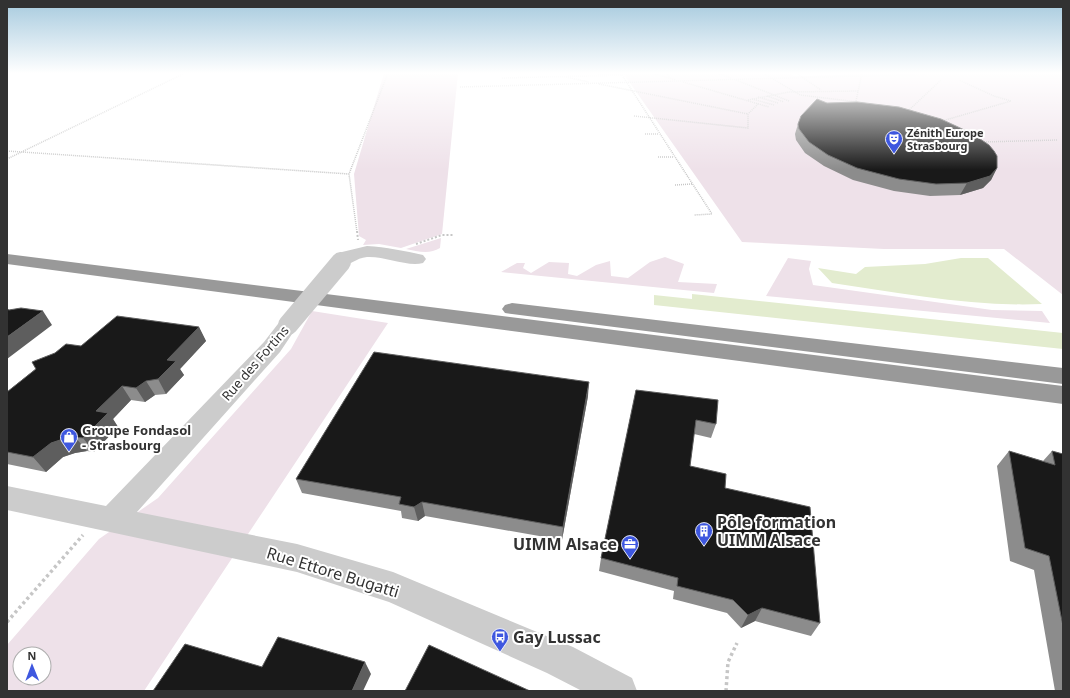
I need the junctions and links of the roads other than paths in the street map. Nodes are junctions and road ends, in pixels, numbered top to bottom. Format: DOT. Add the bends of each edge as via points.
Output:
graph roads {
  1 [pos="7,246"];
  2 [pos="7,259"];
  3 [pos="417,259"];
  4 [pos="856,351"];
  5 [pos="1063,367"];
  6 [pos="1063,376"];
  7 [pos="972,383"];
  8 [pos="1063,395"];
  9 [pos="1063,401"];
  10 [pos="7,498"];
  11 [pos="106,518"];
  12 [pos="619,691"];
  1 -- 4 [label="highway"];
  2 -- 7 [label="highway"];
  3 -- 11 [label="street, Rue des Fortins, bridge" via="370,251 349,258 288,325 272,347"];
  4 -- 5 [label="highway" via="1003,360"];
  4 -- 6 [label="highway"];
  7 -- 8 [label="highway"];
  7 -- 9 [label="highway"];
  10 -- 11 [label="street, Rue Ettore Bugatti"];
  11 -- 12 [label="street, Rue Ettore Bugatti" via="297,558 393,588 560,660"];
}
